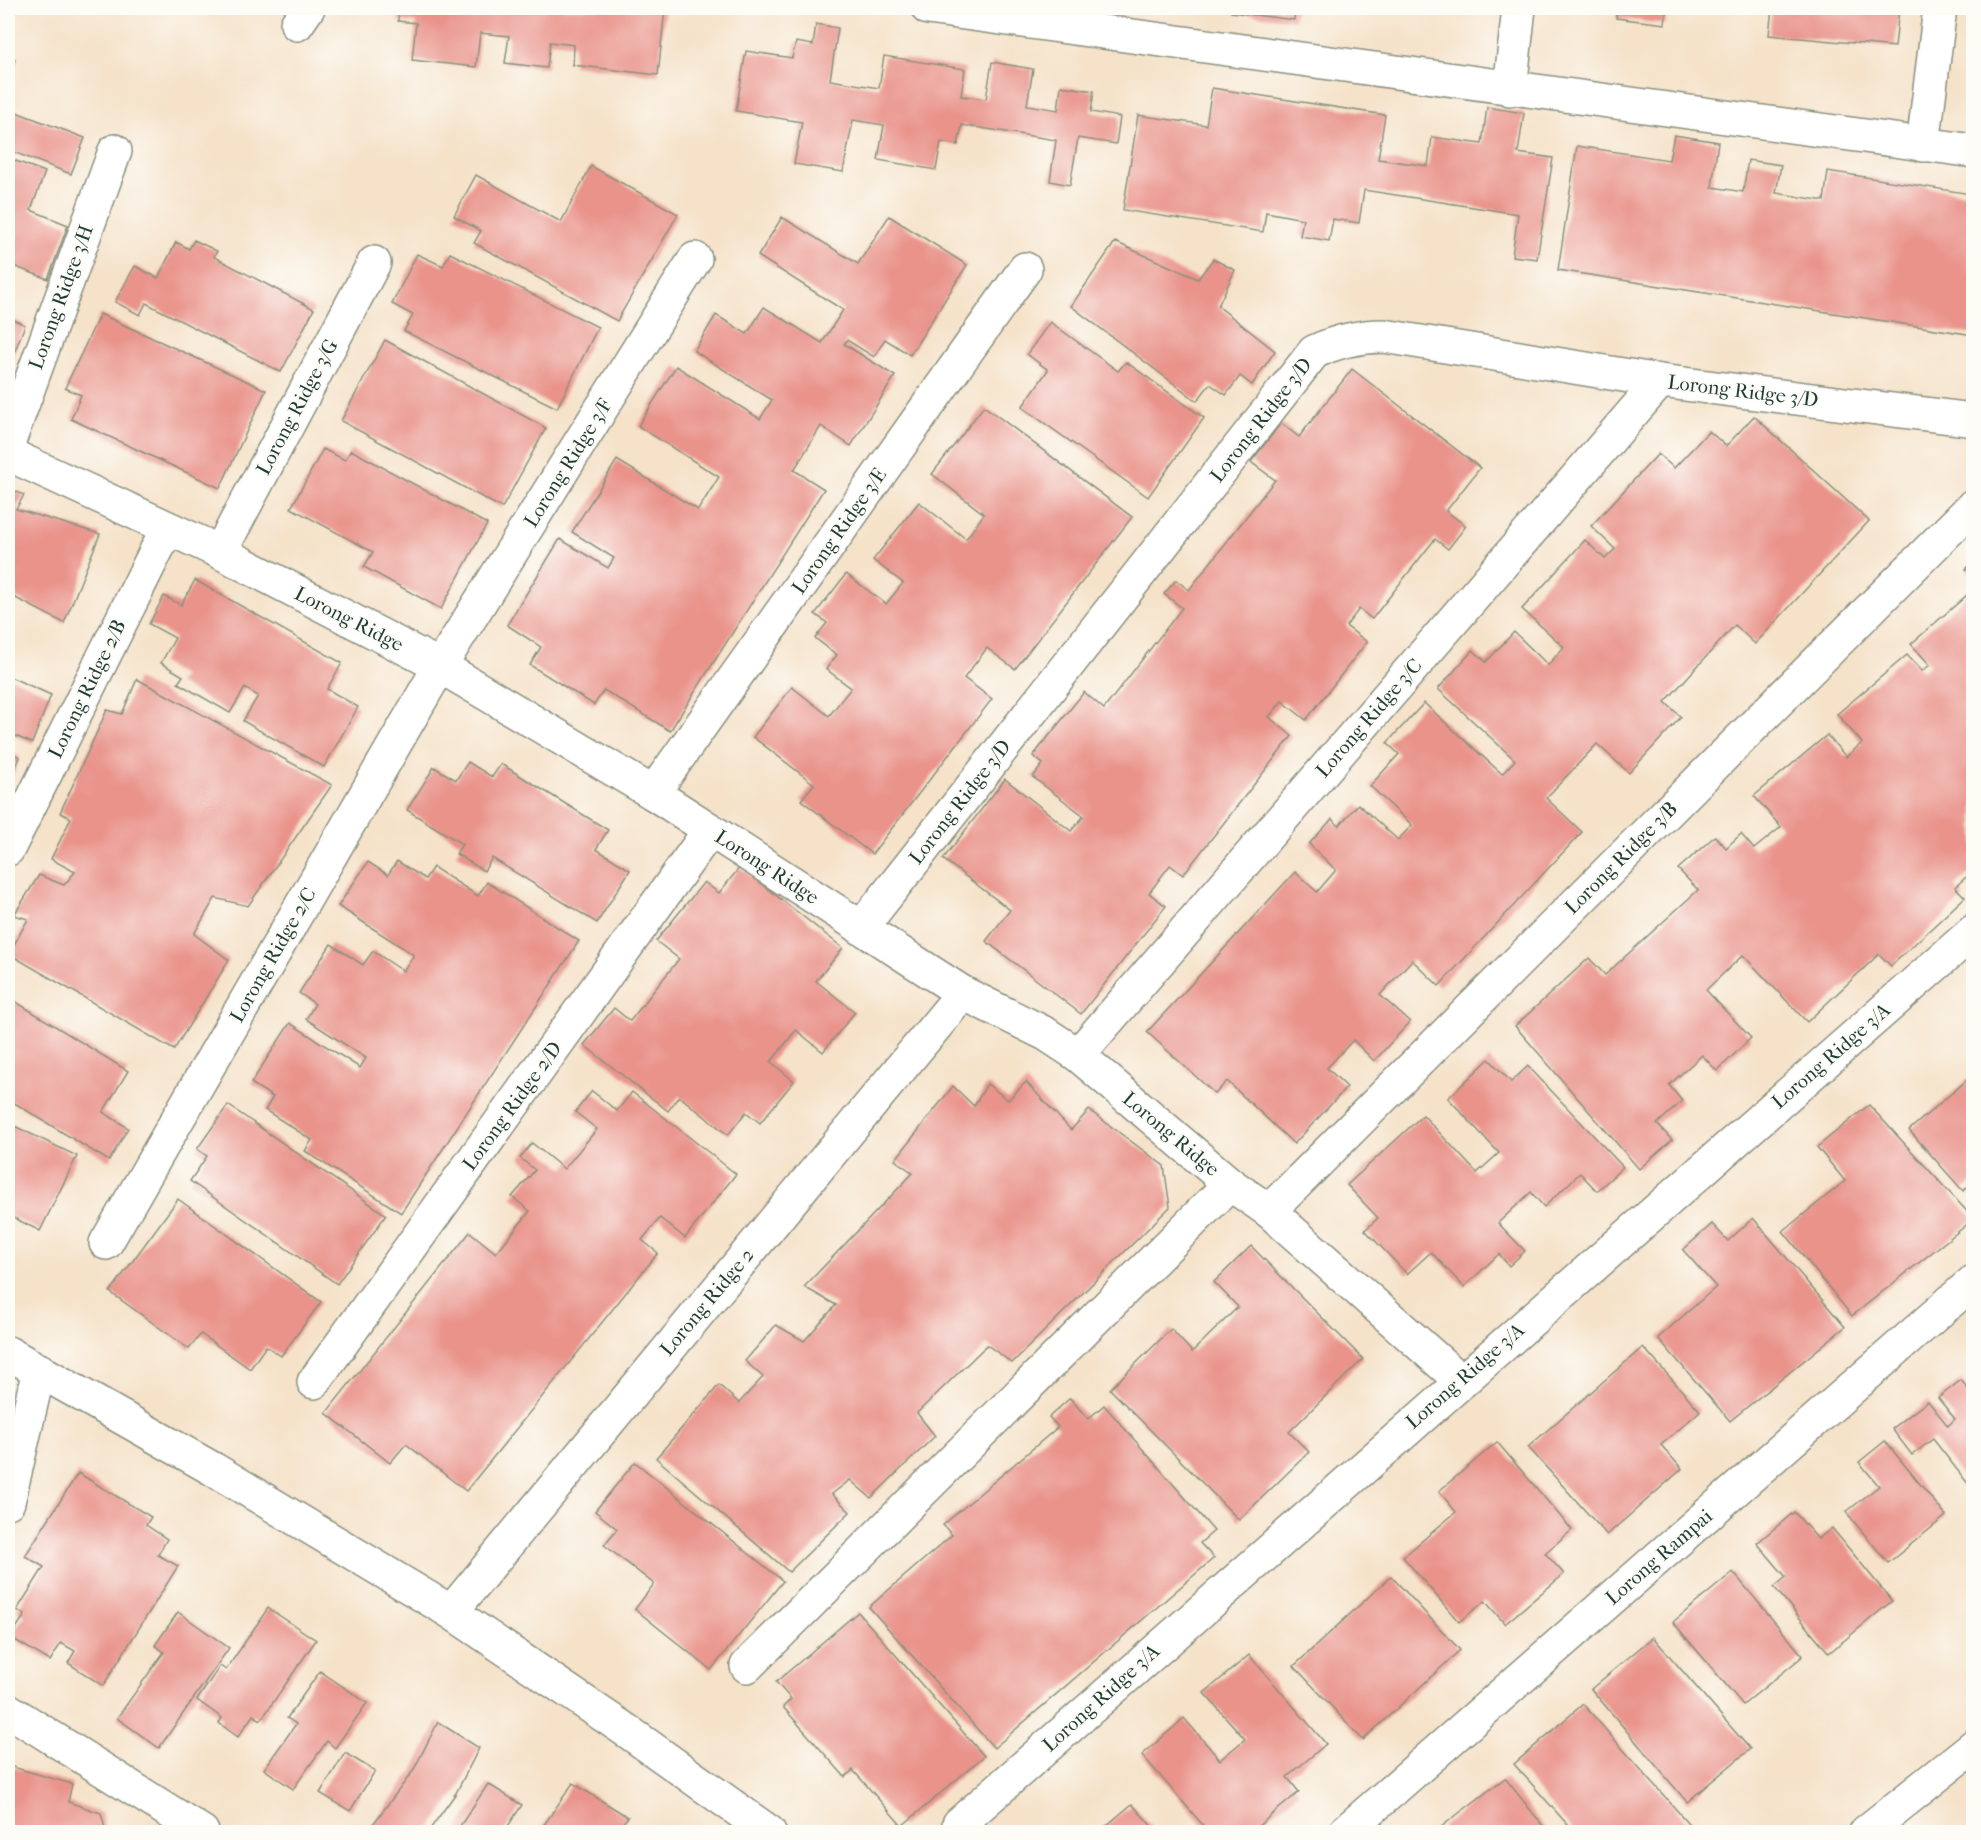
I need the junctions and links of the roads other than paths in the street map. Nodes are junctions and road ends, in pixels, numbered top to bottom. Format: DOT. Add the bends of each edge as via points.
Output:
graph roads {
  1 [pos="928,8"];
  2 [pos="1519,8"];
  3 [pos="1940,8"];
  4 [pos="1092,18"];
  5 [pos="1510,89"];
  6 [pos="1923,145"];
  7 [pos="116,151"];
  8 [pos="1974,151"];
  9 [pos="695,259"];
  10 [pos="374,262"];
  11 [pos="1025,269"];
  12 [pos="1660,381"];
  13 [pos="1974,420"];
  14 [pos="8,444"];
  15 [pos="8,454"];
  16 [pos="1974,505"];
  17 [pos="167,529"];
  18 [pos="220,552"];
  19 [pos="440,666"];
  20 [pos="653,793"];
  21 [pos="710,830"];
  22 [pos="8,849"];
  23 [pos="861,928"];
  24 [pos="1974,931"];
  25 [pos="963,993"];
  26 [pos="1078,1055"];
  27 [pos="1230,1184"];
  28 [pos="1269,1211"];
  29 [pos="106,1243"];
  30 [pos="1974,1281"];
  31 [pos="8,1353"];
  32 [pos="39,1370"];
  33 [pos="1460,1380"];
  34 [pos="314,1382"];
  35 [pos="8,1502"];
  36 [pos="452,1612"];
  37 [pos="747,1666"];
  38 [pos="8,1710"];
  39 [pos="1974,1746"];
  40 [pos="960,1824"];
  41 [pos="202,1833"];
  42 [pos="769,1833"];
  43 [pos="1345,1833"];
  44 [pos="1866,1833"];
  1 -- 4 [label="main road"];
  2 -- 5 [label="main road"];
  3 -- 6 [label="main road"];
  4 -- 5 [label="main road"];
  5 -- 6 [label="main road"];
  6 -- 8 [label="main road"];
  7 -- 14 [label="main road, Lorong Ridge 3/H"];
  9 -- 19 [label="main road, Lorong Ridge 3/F"];
  10 -- 18 [label="main road, Lorong Ridge 3/G"];
  11 -- 20 [label="main road, Lorong Ridge 3/E"];
  12 -- 13 [label="main road, Lorong Ridge 3/D"];
  12 -- 23 [label="main road, Lorong Ridge 3/D" via="1384,336 1343,341 1314,352"];
  12 -- 26 [label="main road, Lorong Ridge 3/C"];
  15 -- 17 [label="main road, Lorong Ridge"];
  16 -- 28 [label="main road, Lorong Ridge 3/B"];
  17 -- 18 [label="main road, Lorong Ridge"];
  17 -- 22 [label="main road, Lorong Ridge 2/B"];
  18 -- 19 [label="main road, Lorong Ridge"];
  19 -- 20 [label="main road, Lorong Ridge"];
  19 -- 29 [label="main road, Lorong Ridge 2/C"];
  20 -- 21 [label="main road, Lorong Ridge"];
  21 -- 23 [label="main road, Lorong Ridge"];
  21 -- 34 [label="main road, Lorong Ridge 2/D"];
  23 -- 25 [label="main road, Lorong Ridge"];
  24 -- 33 [label="main road, Lorong Ridge 3/A"];
  25 -- 26 [label="main road, Lorong Ridge" via="1046,1034"];
  25 -- 36 [label="main road, Lorong Ridge 2"];
  26 -- 27 [label="main road, Lorong Ridge"];
  27 -- 28 [label="main road, Lorong Ridge"];
  27 -- 37 [label="main road"];
  28 -- 33 [label="main road, Lorong Ridge"];
  30 -- 43 [label="main road, Lorong Rampai"];
  31 -- 32 [label="main road"];
  32 -- 35 [label="main road"];
  32 -- 36 [label="main road"];
  33 -- 40 [label="main road, Lorong Ridge 3/A"];
  36 -- 42 [label="main road" via="640,1739"];
  38 -- 41 [label="main road"];
  39 -- 44 [label="main road"];
}
